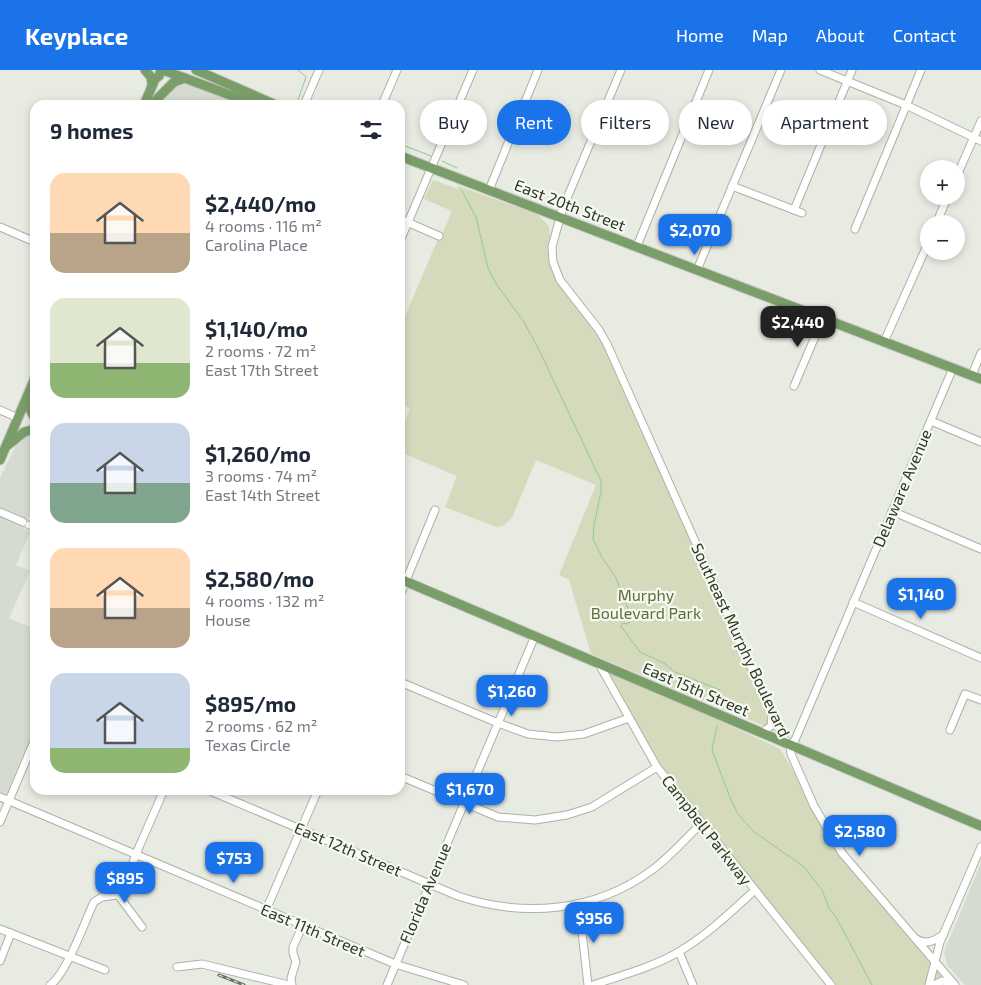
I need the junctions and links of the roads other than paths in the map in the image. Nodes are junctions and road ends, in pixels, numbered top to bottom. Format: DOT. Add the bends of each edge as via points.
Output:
graph roads {
  1 [pos="145,70"];
  2 [pos="196,70"];
  3 [pos="319,70"];
  4 [pos="397,70"];
  5 [pos="473,70"];
  6 [pos="538,70"];
  7 [pos="621,70"];
  8 [pos="709,70"];
  9 [pos="781,70"];
  10 [pos="820,70"];
  11 [pos="852,70"];
  12 [pos="921,70"];
  13 [pos="208,73"];
  14 [pos="159,75"];
  15 [pos="185,78"];
  16 [pos="848,81"];
  17 [pos="146,100"];
  18 [pos="155,100"];
  19 [pos="157,100"];
  20 [pos="244,100"];
  21 [pos="265,100"];
  22 [pos="306,100"];
  23 [pos="384,100"];
  24 [pos="906,105"];
  25 [pos="981,121"];
  26 [pos="977,140"];
  27 [pos="405,158"];
  28 [pos="965,162"];
  29 [pos="431,168"];
  30 [pos="732,186"];
  31 [pos="489,190"];
  32 [pos="794,210"];
  33 [pos="802,213"];
  34 [pos="560,216"];
  35 [pos="405,222"];
  36 [pos="408,223"];
  37 [pos="0,226"];
  38 [pos="855,229"];
  39 [pos="405,230"];
  40 [pos="439,236"];
  41 [pos="30,240"];
  42 [pos="637,246"];
  43 [pos="921,260"];
  44 [pos="697,270"];
  45 [pos="823,318"];
  46 [pos="884,342"];
  47 [pos="981,353"];
  48 [pos="952,368"];
  49 [pos="972,375"];
  50 [pos="981,379"];
  51 [pos="794,386"];
  52 [pos="30,389"];
  53 [pos="28,394"];
  54 [pos="30,409"];
  55 [pos="0,410"];
  56 [pos="18,418"];
  57 [pos="931,421"];
  58 [pos="30,423"];
  59 [pos="30,430"];
  60 [pos="981,442"];
  61 [pos="6,447"];
  62 [pos="0,460"];
  63 [pos="435,510"];
  64 [pos="892,511"];
  65 [pos="0,512"];
  66 [pos="29,525"];
  67 [pos="981,549"];
  68 [pos="405,576"];
  69 [pos="405,581"];
  70 [pos="853,602"];
  71 [pos="535,636"];
  72 [pos="981,658"];
  73 [pos="599,664"];
  74 [pos="405,684"];
  75 [pos="981,700"];
  76 [pos="772,714"];
  77 [pos="629,718"];
  78 [pos="498,723"];
  79 [pos="950,730"];
  80 [pos="760,733"];
  81 [pos="790,746"];
  82 [pos="30,751"];
  83 [pos="656,767"];
  84 [pos="405,778"];
  85 [pos="162,795"];
  86 [pos="220,795"];
  87 [pos="316,795"];
  88 [pos="0,797"];
  89 [pos="9,801"];
  90 [pos="464,803"];
  91 [pos="0,822"];
  92 [pos="702,823"];
  93 [pos="981,826"];
  94 [pos="301,830"];
  95 [pos="981,847"];
  96 [pos="136,854"];
  97 [pos="429,884"];
  98 [pos="755,890"];
  99 [pos="118,895"];
  100 [pos="579,905"];
  101 [pos="266,910"];
  102 [pos="303,925"];
  103 [pos="142,927"];
  104 [pos="0,929"];
  105 [pos="11,933"];
  106 [pos="944,935"];
  107 [pos="916,939"];
  108 [pos="679,952"];
  109 [pos="70,956"];
  110 [pos="0,961"];
  111 [pos="934,961"];
  112 [pos="395,964"];
  113 [pos="177,967"];
  114 [pos="106,970"];
  115 [pos="955,984"];
  116 [pos="50,985"];
  117 [pos="291,985"];
  118 [pos="387,985"];
  119 [pos="459,985"];
  120 [pos="588,985"];
  121 [pos="593,985"];
  122 [pos="693,985"];
  123 [pos="831,985"];
  124 [pos="929,985"];
  125 [pos="934,985"];
  1 -- 14 [label="main road" via="151,77"];
  2 -- 13 [label="main road"];
  3 -- 22 [label="street"];
  4 -- 23 [label="street"];
  5 -- 29 [label="street"];
  6 -- 31 [label="street"];
  7 -- 34 [label="street, Southeast Murphy Boulevard"];
  8 -- 42 [label="street"];
  9 -- 30 [label="street"];
  10 -- 16 [label="street"];
  11 -- 16 [label="street"];
  12 -- 24 [label="street"];
  13 -- 21 [label="main road"];
  14 -- 15 [label="main road"];
  14 -- 17 [label="main road"];
  14 -- 18 [label="main road" via="161,85"];
  15 -- 19 [label="main road" via="174,82"];
  15 -- 20 [label="main road"];
  16 -- 24 [label="street"];
  16 -- 32 [label="street"];
  24 -- 26 [label="street"];
  24 -- 38 [label="street"];
  25 -- 26 [label="street"];
  26 -- 28 [label="street"];
  27 -- 29 [label="main road, East 20th Street"];
  29 -- 31 [label="main road, East 20th Street"];
  29 -- 36 [label="street"];
  30 -- 32 [label="street"];
  30 -- 44 [label="street"];
  31 -- 34 [label="main road, East 20th Street"];
  32 -- 33 [label="street"];
  34 -- 42 [label="main road, East 20th Street"];
  34 -- 76 [label="street, Southeast Murphy Boulevard" via="552,247 555,269 607,344"];
  35 -- 36 [label="street"];
  36 -- 39 [label="street"];
  36 -- 40 [label="street"];
  37 -- 41 [label="street"];
  42 -- 44 [label="main road, East 20th Street"];
  43 -- 46 [label="street"];
  44 -- 45 [label="main road, East 20th Street"];
  45 -- 46 [label="main road, East 20th Street"];
  45 -- 51 [label="street"];
  46 -- 48 [label="main road, East 20th Street"];
  47 -- 49 [label="street"];
  48 -- 49 [label="main road, East 20th Street"];
  48 -- 57 [label="street, Delaware Avenue"];
  49 -- 50 [label="main road, East 20th Street"];
  52 -- 53 [label="main road"];
  53 -- 54 [label="main road"];
  53 -- 56 [label="main road"];
  55 -- 56 [label="street"];
  56 -- 58 [label="main road"];
  56 -- 61 [label="main road"];
  57 -- 60 [label="street"];
  57 -- 64 [label="street, Delaware Avenue"];
  59 -- 61 [label="main road"];
  61 -- 62 [label="main road"];
  63 -- 68 [label="street"];
  64 -- 67 [label="street"];
  64 -- 70 [label="street, Delaware Avenue"];
  65 -- 66 [label="street"];
  69 -- 71 [label="main road, East 15th Street"];
  70 -- 72 [label="street"];
  70 -- 81 [label="street, Delaware Avenue"];
  71 -- 73 [label="main road, East 15th Street"];
  71 -- 78 [label="street, Florida Avenue"];
  73 -- 77 [label="street, Campbell Parkway"];
  73 -- 80 [label="main road, East 15th Street"];
  74 -- 78 [label="street"];
  75 -- 79 [label="street" via="965,694"];
  76 -- 80 [label="street" via="771,726"];
  76 -- 81 [label="street, Southeast Murphy Boulevard"];
  77 -- 78 [label="street" via="584,734 557,737 528,734"];
  77 -- 83 [label="street, Campbell Parkway"];
  78 -- 90 [label="street, Florida Avenue"];
  80 -- 81 [label="main road, East 15th Street"];
  81 -- 93 [label="main road, East 15th Street"];
  81 -- 107 [label="street, Southeast Murphy Boulevard" via="814,806 842,853"];
  82 -- 89 [label="street"];
  83 -- 90 [label="street" via="592,807 567,815 535,820 498,817"];
  83 -- 92 [label="street, Campbell Parkway"];
  84 -- 90 [label="street"];
  85 -- 96 [label="street"];
  86 -- 94 [label="street, East 12th Street"];
  87 -- 94 [label="street"];
  88 -- 89 [label="street, East 11th Street"];
  89 -- 91 [label="street"];
  89 -- 96 [label="street, East 11th Street"];
  90 -- 97 [label="street, Florida Avenue"];
  92 -- 98 [label="street, Campbell Parkway"];
  92 -- 100 [label="street, East 12th Street" via="652,870 612,892"];
  94 -- 97 [label="street, East 12th Street"];
  94 -- 101 [label="street"];
  95 -- 106 [label="street"];
  96 -- 99 [label="street" via="124,888"];
  96 -- 101 [label="street, East 11th Street"];
  97 -- 100 [label="street, East 12th Street" via="458,896 502,907 532,909"];
  97 -- 112 [label="street, Florida Avenue"];
  98 -- 108 [label="street"];
  98 -- 123 [label="street, Campbell Parkway"];
  99 -- 103 [label="street"];
  99 -- 109 [label="street" via="102,897 94,902"];
  100 -- 120 [label="street"];
  101 -- 102 [label="street, East 11th Street"];
  102 -- 112 [label="street, East 11th Street"];
  102 -- 117 [label="street" via="293,947 296,962"];
  104 -- 105 [label="street"];
  105 -- 109 [label="street"];
  105 -- 110 [label="street"];
  106 -- 107 [label="street" via="930,942"];
  106 -- 111 [label="street"];
  107 -- 111 [label="street, Southeast Murphy Boulevard"];
  108 -- 121 [label="street"];
  108 -- 122 [label="street"];
  109 -- 114 [label="street"];
  109 -- 116 [label="street" via="56,981"];
  111 -- 115 [label="street, Southeast Murphy Boulevard"];
  111 -- 124 [label="street"];
  112 -- 118 [label="street, Florida Avenue"];
  112 -- 119 [label="street, East 11th Street"];
  113 -- 117 [label="street" via="202,964"];
  115 -- 125 [label="street" via="942,981"];
}
